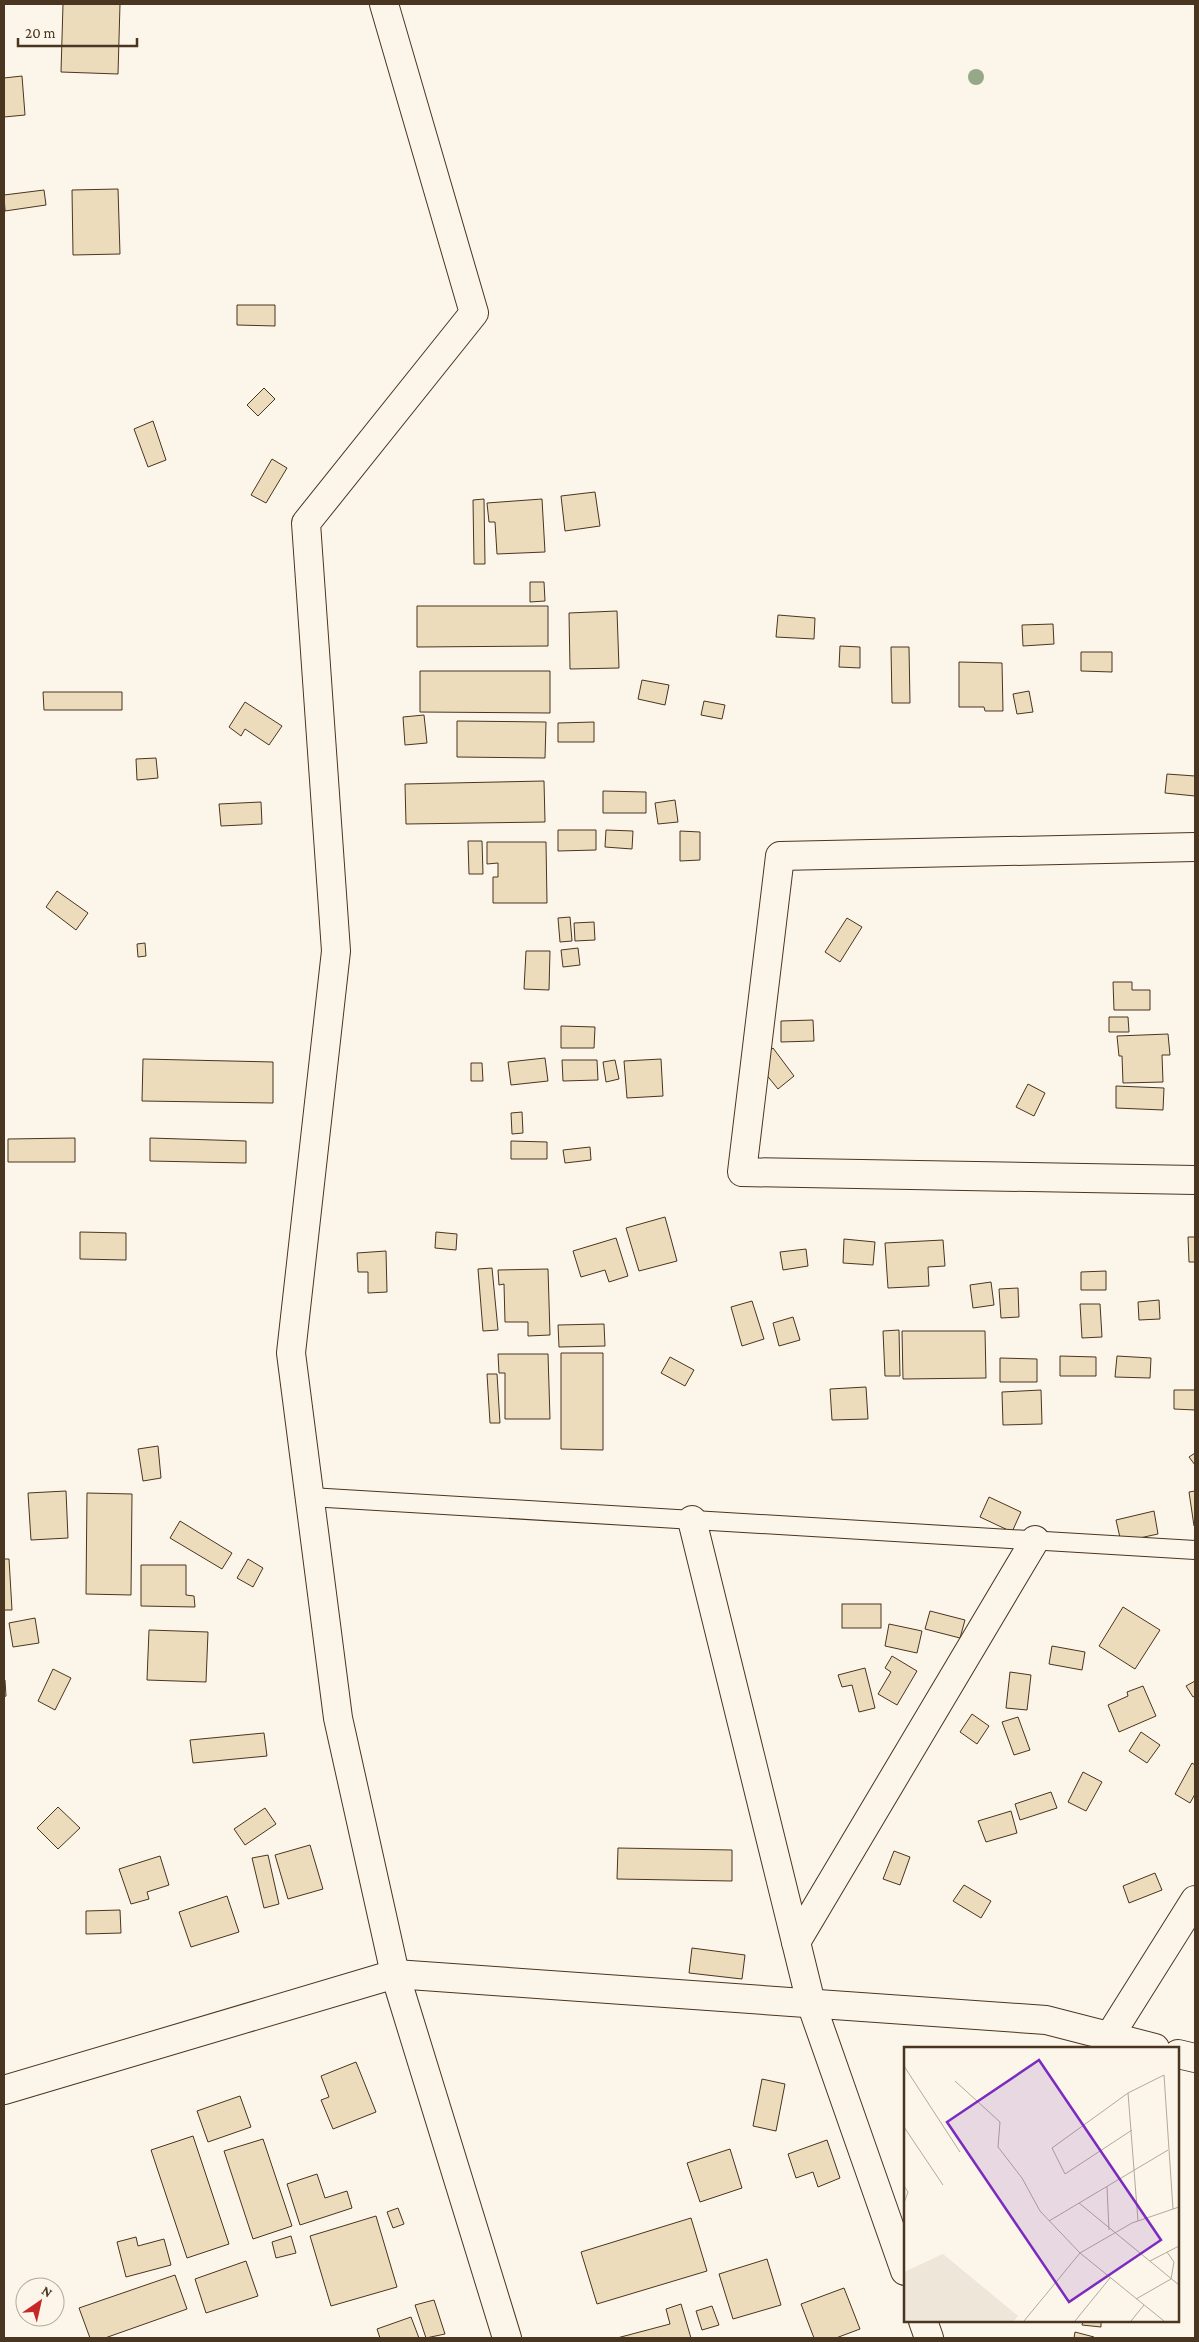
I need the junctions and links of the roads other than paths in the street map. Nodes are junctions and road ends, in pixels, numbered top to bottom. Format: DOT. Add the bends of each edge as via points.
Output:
graph roads {
  1 [pos="384,4"];
  2 [pos="1195,846"];
  3 [pos="1195,1180"];
  4 [pos="310,1496"];
  5 [pos="692,1520"];
  6 [pos="1035,1540"];
  7 [pos="1195,1550"];
  8 [pos="1195,1900"];
  9 [pos="796,1942"];
  10 [pos="395,1974"];
  11 [pos="811,2004"];
  12 [pos="1109,2036"];
  13 [pos="1151,2047"];
  14 [pos="1179,2054"];
  15 [pos="1195,2058"];
  16 [pos="4,2090"];
  17 [pos="904,2268"];
  18 [pos="923,2322"];
  19 [pos="507,2338"];
  20 [pos="929,2338"];
  1 -- 4 [label="street" via="474,313 306,524 336,951 291,1353"];
  2 -- 3 [label="street" via="780,856 742,1172"];
  4 -- 5 [label="lane"];
  4 -- 10 [label="street" via="338,1718"];
  5 -- 6 [label="lane"];
  5 -- 9 [label="street"];
  6 -- 7 [label="lane"];
  6 -- 9 [label="street"];
  8 -- 12 [label="street"];
  9 -- 11 [label="street"];
  10 -- 11 [label="street"];
  10 -- 16 [label="street"];
  10 -- 19 [label="street"];
  11 -- 12 [label="street" via="1046,2020"];
  11 -- 17 [label="street"];
  12 -- 13 [label="street"];
  14 -- 15 [label="street"];
  18 -- 20 [label="street"];
}
